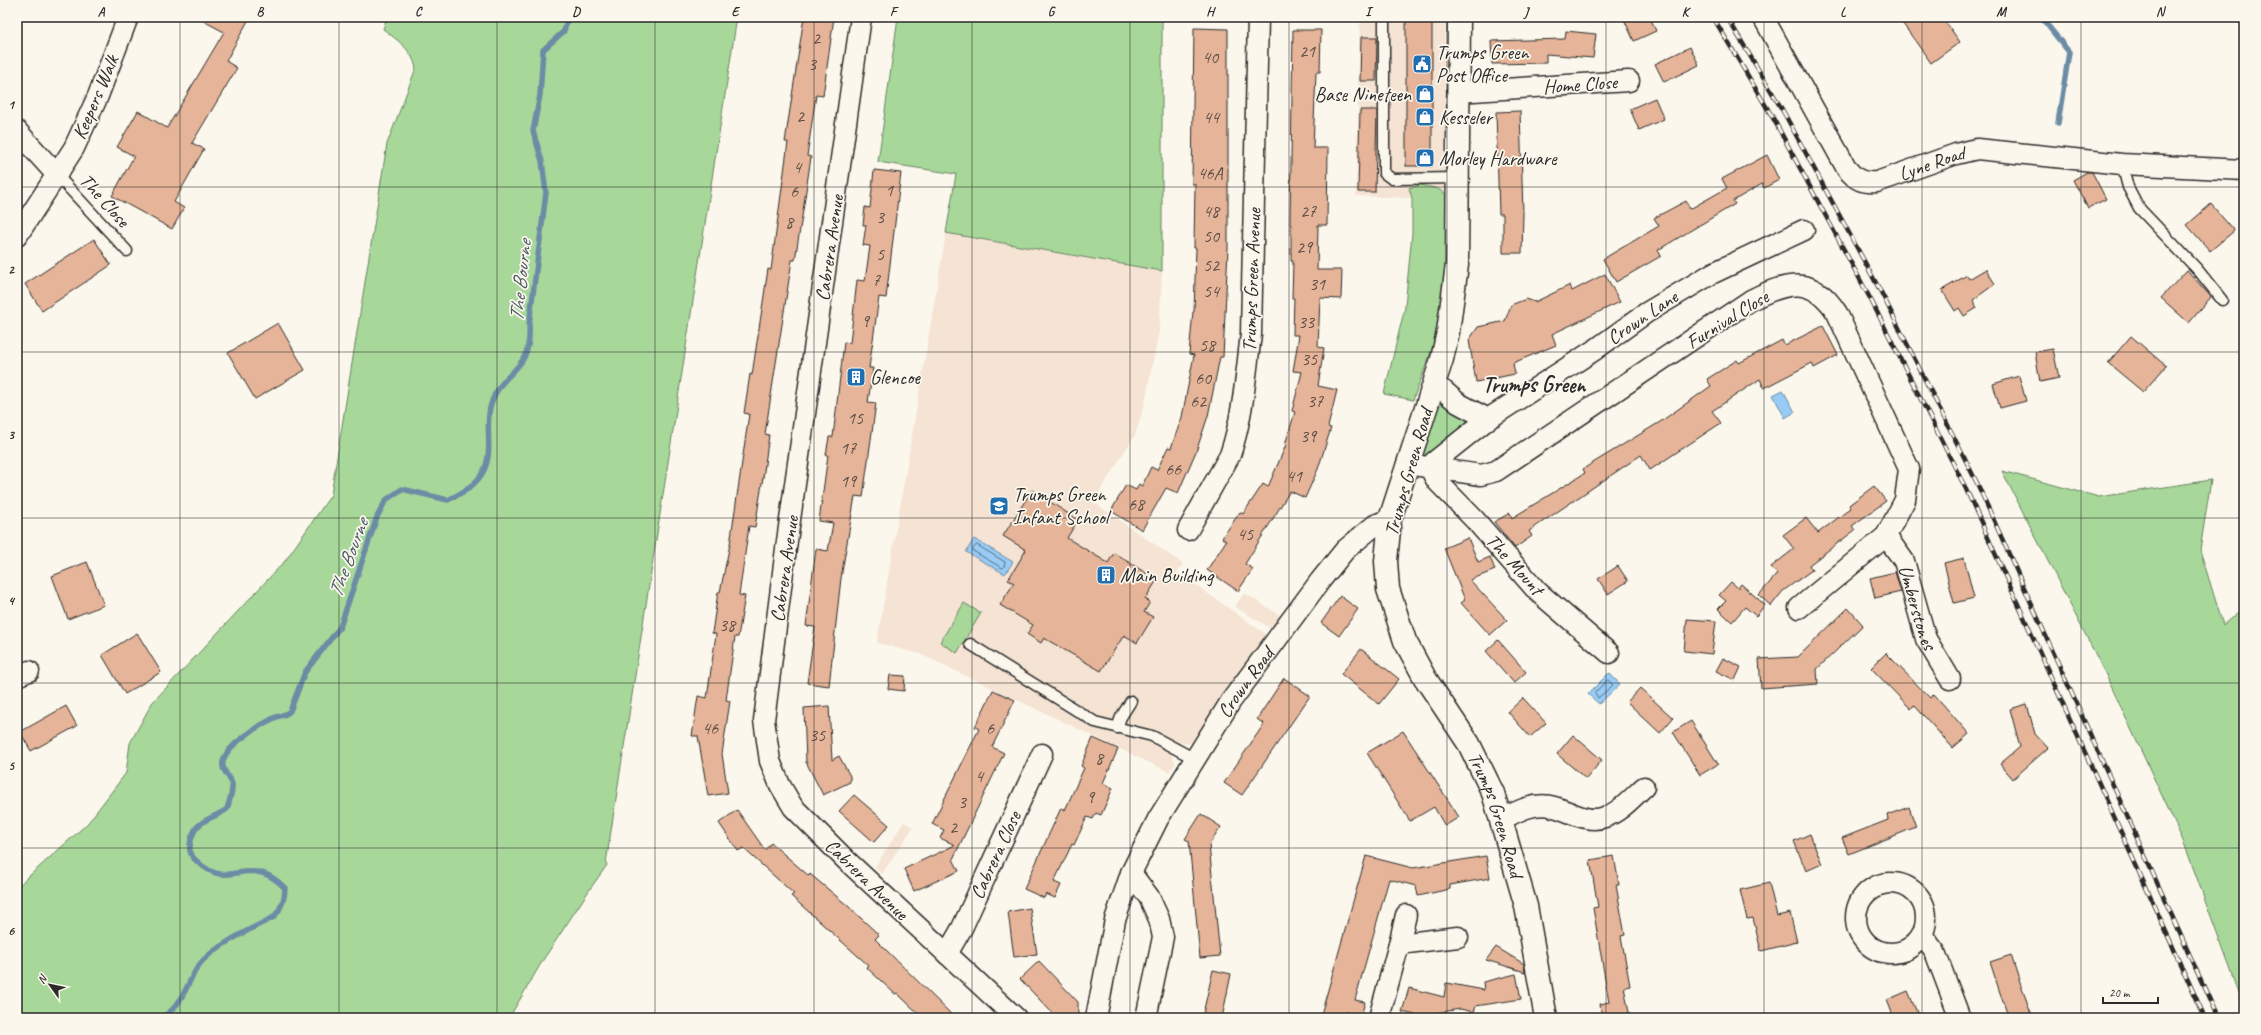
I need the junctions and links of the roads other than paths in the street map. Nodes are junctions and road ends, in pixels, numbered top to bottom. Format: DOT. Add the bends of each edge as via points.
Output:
graph roads {
  1 [pos="128,17"];
  2 [pos="1258,17"];
  3 [pos="1384,17"];
  4 [pos="1458,17"];
  5 [pos="1763,17"];
  6 [pos="861,20"];
  7 [pos="1629,81"];
  8 [pos="1458,92"];
  9 [pos="17,131"];
  10 [pos="2122,164"];
  11 [pos="2244,170"];
  12 [pos="56,174"];
  13 [pos="1457,178"];
  14 [pos="1804,230"];
  15 [pos="17,236"];
  16 [pos="127,251"];
  17 [pos="2222,300"];
  18 [pos="1433,387"];
  19 [pos="1488,419"];
  20 [pos="1407,464"];
  21 [pos="1433,466"];
  22 [pos="1390,519"];
  23 [pos="1188,530"];
  24 [pos="1886,536"];
  25 [pos="1799,608"];
  26 [pos="970,644"];
  27 [pos="1609,653"];
  28 [pos="1950,680"];
  29 [pos="1131,701"];
  30 [pos="1116,728"];
  31 [pos="1042,754"];
  32 [pos="1194,759"];
  33 [pos="1644,787"];
  34 [pos="1501,820"];
  35 [pos="1131,873"];
  36 [pos="1406,915"];
  37 [pos="1922,935"];
  38 [pos="1458,938"];
  39 [pos="1399,944"];
  40 [pos="947,954"];
  41 [pos="1016,1018"];
  42 [pos="1096,1018"];
  43 [pos="1146,1018"];
  44 [pos="1379,1018"];
  45 [pos="1546,1018"];
  46 [pos="1960,1018"];
  1 -- 12 [label="street, Keepers Walk" via="84,127 74,148"];
  2 -- 23 [label="street, Trumps Green Avenue" via="1251,334 1246,377 1230,455"];
  3 -- 13 [label="lane" via="1384,173 1392,179"];
  4 -- 8 [label="street, Trumps Green Road"];
  5 -- 10 [label="street, Lyne Road" via="1847,169 1864,183 1876,182 1977,149"];
  6 -- 40 [label="street, Cabrera Avenue" via="764,720 770,760 793,807"];
  7 -- 8 [label="street, Home Close"];
  8 -- 13 [label="street, Trumps Green Road"];
  9 -- 12 [label="street"];
  10 -- 11 [label="street, Lyne Road"];
  10 -- 17 [label="lane" via="2128,187 2139,208 2198,270"];
  12 -- 15 [label="street, Keepers Walk"];
  12 -- 16 [label="lane, The Close"];
  13 -- 18 [label="street, Trumps Green Road" via="1457,265 1448,332"];
  14 -- 19 [label="street, Crown Lane" via="1693,284 1646,312 1596,349"];
  18 -- 19 [label="street" via="1444,391 1458,403"];
  18 -- 20 [label="street, Trumps Green Road"];
  19 -- 21 [label="street, Crown Lane" via="1438,458"];
  20 -- 21 [label="street, Furnival Close"];
  20 -- 22 [label="street, Trumps Green Road"];
  21 -- 24 [label="street, Furnival Close" via="1481,475 1496,471 1751,300 1770,290 1786,286 1808,287 1819,291 1837,312 1909,469 1906,500"];
  21 -- 27 [label="street, The Mount" via="1436,481 1475,520 1538,592"];
  22 -- 32 [label="street, Crown Road" via="1375,525 1344,550 1231,701"];
  22 -- 34 [label="street, Trumps Green Road" via="1386,562 1388,589 1403,634 1425,678 1481,767 1493,793"];
  24 -- 25 [label="street, Furnival Close"];
  24 -- 28 [label="street, Umberstones" via="1904,561 1926,639"];
  26 -- 30 [label="lane" via="1031,680 1070,708 1095,722"];
  29 -- 30 [label="lane"];
  30 -- 32 [label="lane" via="1152,736"];
  31 -- 40 [label="street, Cabrera Close" via="962,928"];
  32 -- 35 [label="street, Crown Road" via="1158,819"];
  33 -- 34 [label="street" via="1604,818 1584,818 1553,806 1542,806 1527,807"];
  34 -- 45 [label="street, Trumps Green Road" via="1526,906"];
  35 -- 42 [label="street, Crown Road" via="1115,920"];
  35 -- 43 [label="street" via="1148,897 1159,919 1163,937"];
  36 -- 39 [label="street"];
  37 -- 46 [label="street" via="1935,952"];
  38 -- 39 [label="street"];
  39 -- 44 [label="street"];
  40 -- 41 [label="street, Cabrera Avenue"];
}
